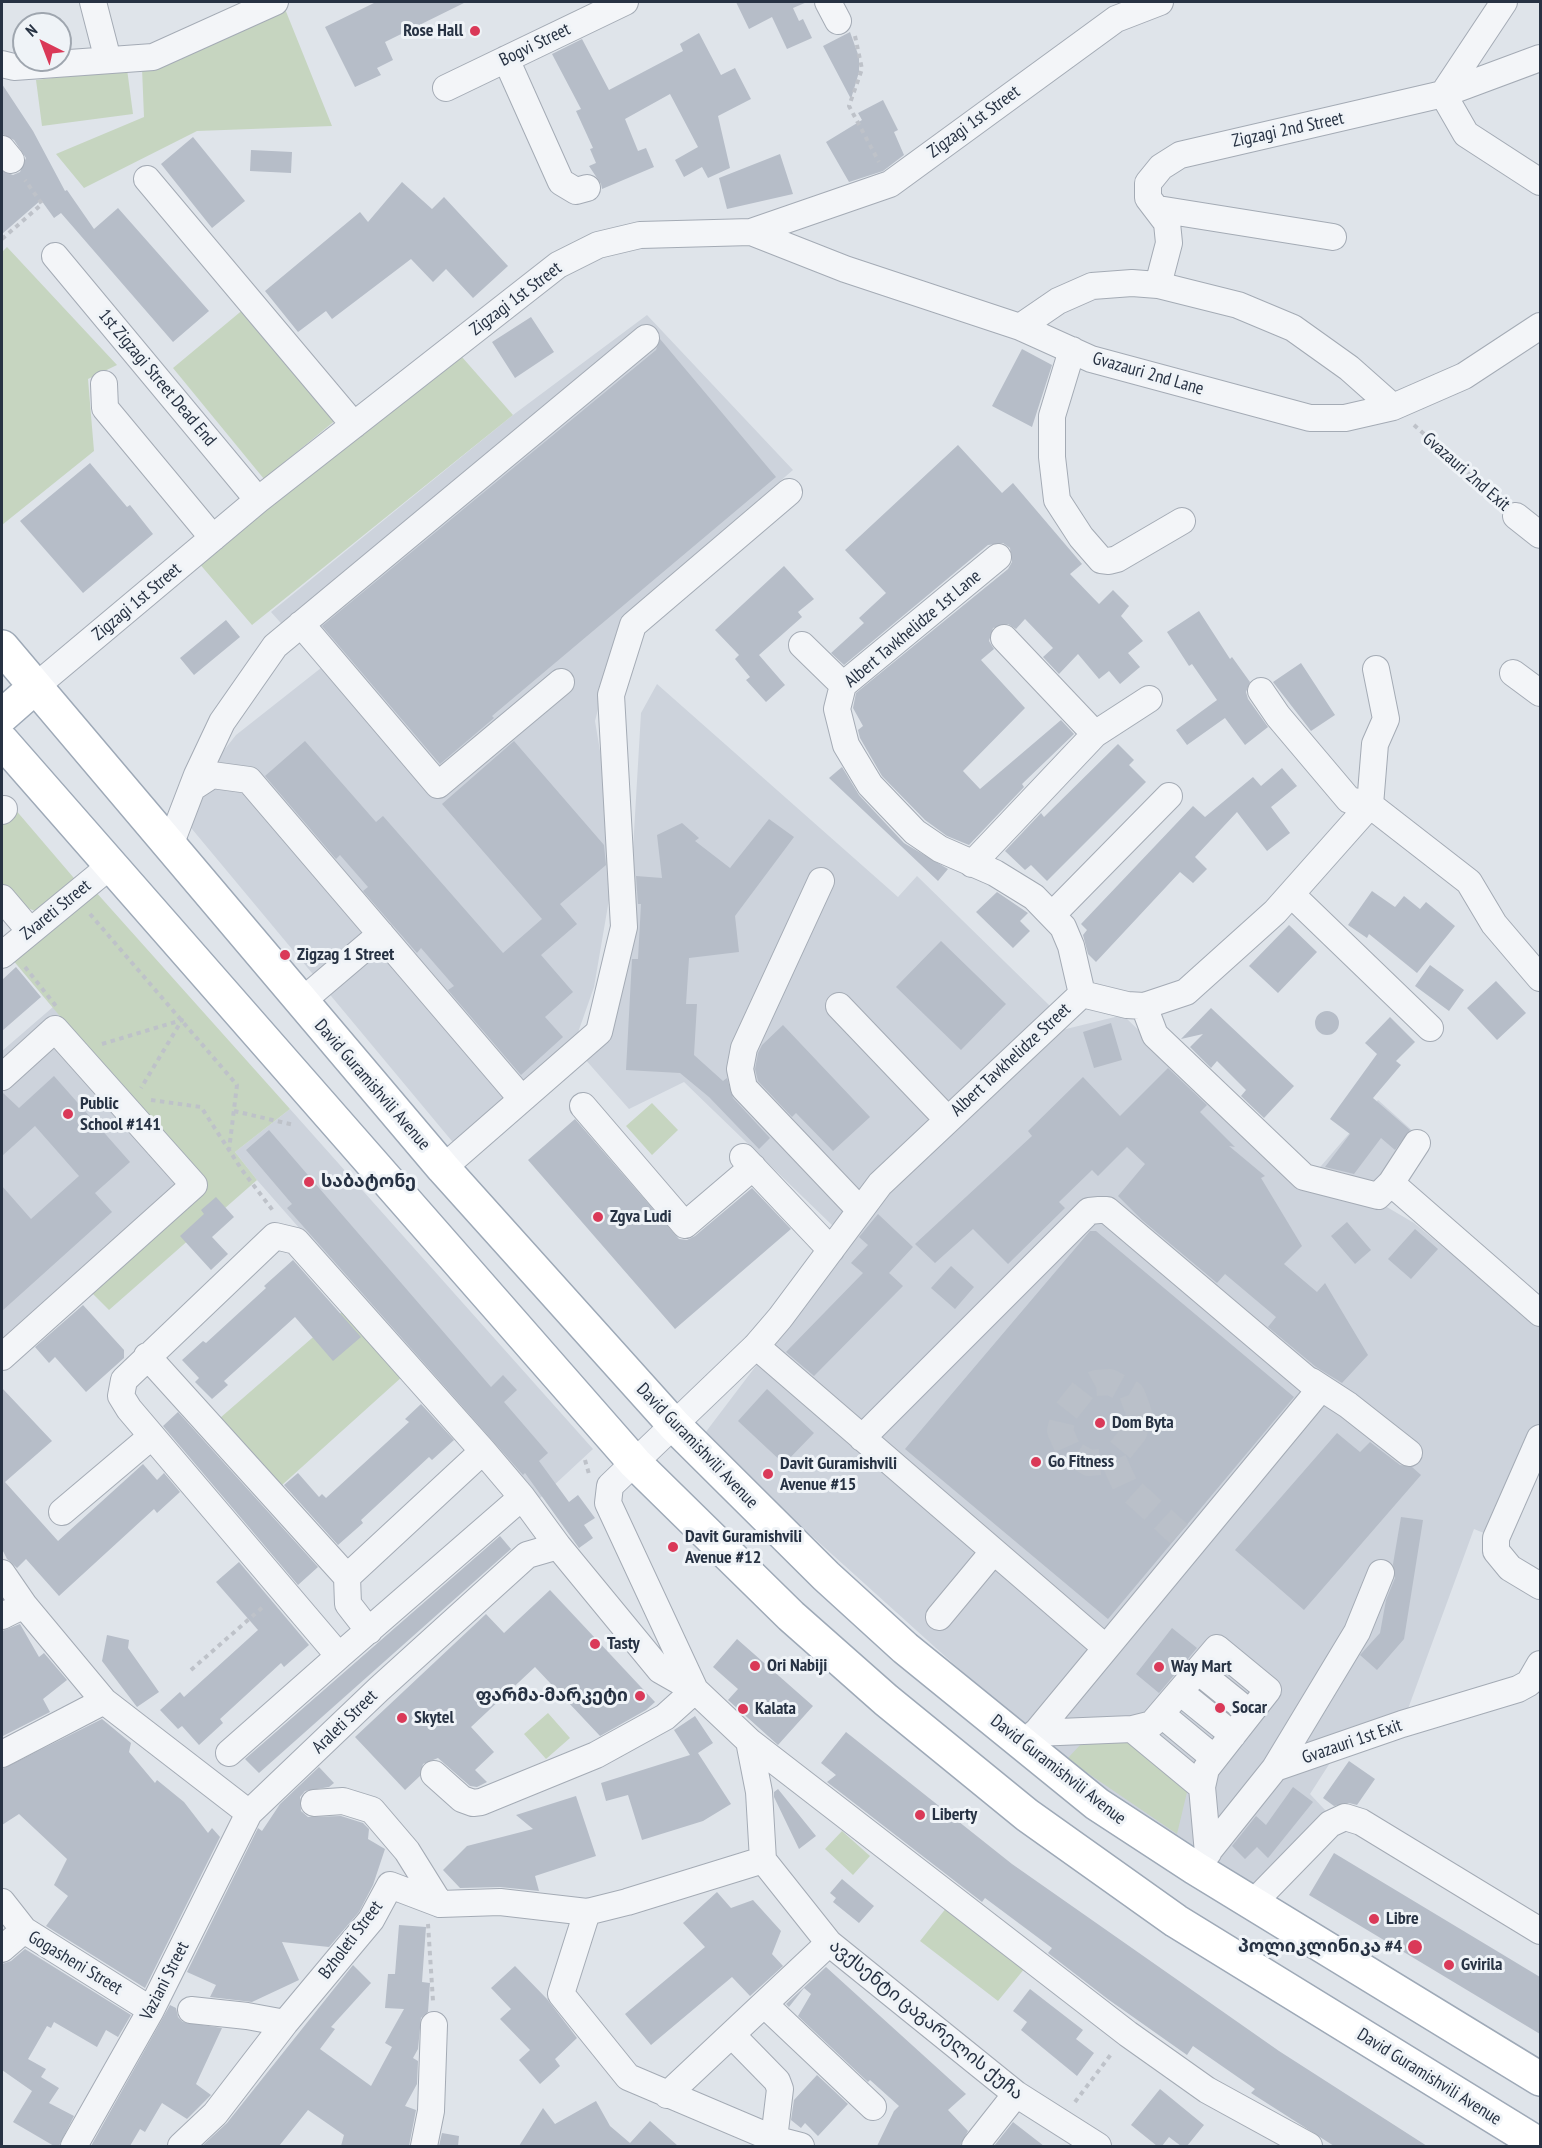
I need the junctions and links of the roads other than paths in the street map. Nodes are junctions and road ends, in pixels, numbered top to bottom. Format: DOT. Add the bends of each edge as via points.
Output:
graph roads {
  1 [pos="93,2"];
  2 [pos="274,2"];
  3 [pos="625,2"];
  4 [pos="1160,2"];
  5 [pos="1504,2"];
  6 [pos="1540,58"];
  7 [pos="506,59"];
  8 [pos="108,60"];
  9 [pos="2,64"];
  10 [pos="446,88"];
  11 [pos="1443,94"];
  12 [pos="147,180"];
  13 [pos="1540,182"];
  14 [pos="586,188"];
  15 [pos="1158,209"];
  16 [pos="751,232"];
  17 [pos="1334,237"];
  18 [pos="56,255"];
  19 [pos="1158,285"];
  20 [pos="1540,326"];
  21 [pos="1020,327"];
  22 [pos="646,338"];
  23 [pos="1072,350"];
  24 [pos="104,384"];
  25 [pos="1393,407"];
  26 [pos="354,425"];
  27 [pos="789,492"];
  28 [pos="258,500"];
  29 [pos="1516,516"];
  30 [pos="1182,521"];
  31 [pos="1540,535"];
  32 [pos="213,538"];
  33 [pos="998,557"];
  34 [pos="301,624"];
  35 [pos="1004,638"];
  36 [pos="802,645"];
  37 [pos="2,647"];
  38 [pos="1376,669"];
  39 [pos="1514,673"];
  40 [pos="561,681"];
  41 [pos="843,685"];
  42 [pos="35,687"];
  43 [pos="1261,691"];
  44 [pos="1540,693"];
  45 [pos="1149,699"];
  46 [pos="2,716"];
  47 [pos="1095,734"];
  48 [pos="2,741"];
  49 [pos="192,788"];
  50 [pos="1169,796"];
  51 [pos="1370,804"];
  52 [pos="169,848"];
  53 [pos="972,864"];
  54 [pos="110,866"];
  55 [pos="821,881"];
  56 [pos="1291,894"];
  57 [pos="2,898"];
  58 [pos="1052,915"];
  59 [pos="30,931"];
  60 [pos="381,934"];
  61 [pos="2,955"];
  62 [pos="1540,978"];
  63 [pos="1082,994"];
  64 [pos="301,1002"];
  65 [pos="839,1006"];
  66 [pos="1144,1006"];
  67 [pos="1430,1028"];
  68 [pos="2,1077"];
  69 [pos="521,1098"];
  70 [pos="583,1106"];
  71 [pos="948,1120"];
  72 [pos="1417,1143"];
  73 [pos="753,1167"];
  74 [pos="443,1168"];
  75 [pos="1391,1183"];
  76 [pos="688,1204"];
  77 [pos="860,1210"];
  78 [pos="831,1250"];
  79 [pos="1540,1313"];
  80 [pos="756,1346"];
  81 [pos="147,1356"];
  82 [pos="2,1357"];
  83 [pos="1311,1381"];
  84 [pos="675,1426"];
  85 [pos="152,1436"];
  86 [pos="862,1438"];
  87 [pos="1540,1438"];
  88 [pos="483,1451"];
  89 [pos="1409,1453"];
  90 [pos="635,1463"];
  91 [pos="522,1497"];
  92 [pos="62,1512"];
  93 [pos="558,1546"];
  94 [pos="993,1552"];
  95 [pos="2,1573"];
  96 [pos="1381,1573"];
  97 [pos="346,1577"];
  98 [pos="1540,1586"];
  99 [pos="13,1610"];
  100 [pos="939,1617"];
  101 [pos="369,1630"];
  102 [pos="1106,1648"];
  103 [pos="339,1656"];
  104 [pos="1540,1664"];
  105 [pos="695,1690"];
  106 [pos="1529,1692"];
  107 [pos="1174,1697"];
  108 [pos="104,1701"];
  109 [pos="1030,1740"];
  110 [pos="749,1741"];
  111 [pos="1228,1742"];
  112 [pos="229,1753"];
  113 [pos="2,1754"];
  114 [pos="1275,1768"];
  115 [pos="434,1774"];
  116 [pos="314,1803"];
  117 [pos="249,1813"];
  118 [pos="763,1860"];
  119 [pos="1201,1861"];
  120 [pos="2,1902"];
  121 [pos="1252,1903"];
  122 [pos="440,1904"];
  123 [pos="586,1912"];
  124 [pos="24,1930"];
  125 [pos="1540,1932"];
  126 [pos="829,1943"];
  127 [pos="2,1949"];
  128 [pos="764,2004"];
  129 [pos="151,2010"];
  130 [pos="191,2010"];
  131 [pos="285,2023"];
  132 [pos="434,2025"];
  133 [pos="732,2036"];
  134 [pos="1540,2079"];
  135 [pos="1016,2094"];
  136 [pos="667,2095"];
  137 [pos="873,2107"];
  138 [pos="772,2143"];
  139 [pos="1540,2145"];
  140 [pos="74,2146"];
  141 [pos="181,2146"];
  142 [pos="424,2146"];
  143 [pos="801,2146"];
  144 [pos="975,2146"];
  145 [pos="1098,2146"];
  146 [pos="1309,2146"];
  1 -- 8 [label="street"];
  2 -- 8 [label="street" via="153,57"];
  3 -- 7 [label="street, Bogvi Street"];
  4 -- 16 [label="street, Zigzagi 1st Street" via="1116,19 890,184"];
  5 -- 11 [label="street"];
  6 -- 11 [label="street, Zigzagi 2nd Street"];
  7 -- 10 [label="street, Bogvi Street"];
  7 -- 14 [label="street" via="561,182 576,191"];
  8 -- 9 [label="street" via="14,67"];
  11 -- 13 [label="street" via="1466,134"];
  11 -- 15 [label="street, Zigzagi 2nd Street" via="1180,155 1161,167 1148,183 1148,198"];
  12 -- 26 [label="street"];
  15 -- 17 [label="street"];
  15 -- 19 [label="street, Zigzagi 2nd Street" via="1167,223 1169,243"];
  16 -- 21 [label="street, Gvazauri 2nd Lane" via="845,269"];
  16 -- 26 [label="street, Zigzagi 1st Street" via="640,235 598,245 558,265"];
  18 -- 28 [label="street, 1st Zigzagi Street Dead End"];
  19 -- 21 [label="street" via="1092,286 1058,300"];
  19 -- 25 [label="street" via="1238,304 1293,328 1349,368"];
  20 -- 25 [label="street, Gvazauri 2nd Lane" via="1464,376"];
  21 -- 23 [label="street, Gvazauri 2nd Lane"];
  22 -- 34 [label="street"];
  23 -- 25 [label="street, Gvazauri 2nd Lane" via="1091,359 1310,418 1346,418"];
  23 -- 30 [label="street" via="1052,416 1057,500 1075,528 1101,560 1109,561"];
  24 -- 32 [label="street" via="105,408"];
  26 -- 28 [label="street, Zigzagi 1st Street"];
  27 -- 69 [label="street" via="633,625 611,695 624,927 599,1032"];
  28 -- 32 [label="street, Zigzagi 1st Street"];
  29 -- 31 [label="street, Gvazauri 2nd Exit"];
  32 -- 42 [label="street, Zigzagi 1st Street"];
  33 -- 41 [label="street, Albert Tavkhelidze 1st Lane"];
  34 -- 40 [label="street" via="438,785"];
  34 -- 49 [label="street" via="275,646 222,722"];
  35 -- 47 [label="street"];
  36 -- 41 [label="street"];
  37 -- 42 [label="main road, David Guramishvili Avenue"];
  38 -- 51 [label="street" via="1386,719 1375,744"];
  39 -- 44 [label="street"];
  41 -- 53 [label="street, Albert Tavkhelidze 1st Lane" via="837,709 846,745 870,785 915,832"];
  42 -- 46 [label="main road"];
  42 -- 52 [label="main road, David Guramishvili Avenue"];
  43 -- 51 [label="street" via="1349,800"];
  45 -- 47 [label="street"];
  47 -- 53 [label="street"];
  48 -- 54 [label="main road, David Guramishvili Avenue"];
  49 -- 52 [label="street"];
  49 -- 60 [label="street" via="212,775 249,780"];
  50 -- 58 [label="street"];
  51 -- 56 [label="street, Albert Tavkhelidze Street"];
  51 -- 62 [label="street" via="1469,882 1494,924"];
  52 -- 64 [label="main road, David Guramishvili Avenue"];
  53 -- 58 [label="street, Albert Tavkhelidze 1st Lane" via="1034,897"];
  54 -- 59 [label="street, Zvareti Street"];
  54 -- 90 [label="main road, David Guramishvili Avenue"];
  55 -- 77 [label="street" via="744,1048 740,1069 744,1088"];
  56 -- 66 [label="street, Albert Tavkhelidze Street" via="1186,992"];
  56 -- 67 [label="street"];
  57 -- 59 [label="street"];
  58 -- 63 [label="street, Albert Tavkhelidze 1st Lane" via="1063,927 1071,946"];
  59 -- 61 [label="street, Zvareti Street"];
  60 -- 64 [label="street"];
  60 -- 69 [label="street"];
  63 -- 66 [label="street, Albert Tavkhelidze Street"];
  63 -- 71 [label="street, Albert Tavkhelidze Street"];
  64 -- 74 [label="main road, David Guramishvili Avenue"];
  65 -- 71 [label="street"];
  66 -- 75 [label="street" via="1155,1035 1304,1177 1378,1196"];
  68 -- 82 [label="street" via="55,1029 130,1102 194,1185"];
  69 -- 74 [label="street"];
  70 -- 73 [label="street" via="685,1225"];
  71 -- 77 [label="street, Albert Tavkhelidze Street" via="880,1184"];
  72 -- 75 [label="street"];
  73 -- 76 [label="street" via="743,1156"];
  73 -- 78 [label="street"];
  74 -- 84 [label="main road, David Guramishvili Avenue"];
  75 -- 79 [label="street"];
  77 -- 78 [label="street, Albert Tavkhelidze Street"];
  78 -- 80 [label="street, Albert Tavkhelidze Street"];
  80 -- 84 [label="street, Albert Tavkhelidze Street"];
  80 -- 86 [label="street"];
  81 -- 85 [label="street" via="124,1380 121,1396"];
  81 -- 88 [label="street" via="275,1236 296,1241"];
  81 -- 97 [label="street"];
  83 -- 86 [label="street" via="1107,1210 1089,1211"];
  83 -- 89 [label="street"];
  83 -- 102 [label="street" via="1317,1393 1186,1539"];
  84 -- 90 [label="street, Albert Tavkhelidze Street"];
  84 -- 109 [label="main road, David Guramishvili Avenue" via="826,1576 905,1648"];
  85 -- 92 [label="street"];
  85 -- 103 [label="street"];
  86 -- 94 [label="street"];
  87 -- 98 [label="street" via="1496,1538 1496,1551 1510,1568"];
  88 -- 91 [label="street"];
  88 -- 97 [label="street"];
  90 -- 105 [label="street" via="610,1486 608,1503"];
  90 -- 139 [label="main road, David Guramishvili Avenue" via="791,1616 1027,1815 1176,1921"];
  91 -- 93 [label="street"];
  91 -- 101 [label="street"];
  93 -- 105 [label="street" via="660,1670"];
  93 -- 117 [label="street, Araleti Street" via="527,1555"];
  94 -- 100 [label="street"];
  94 -- 102 [label="street"];
  95 -- 99 [label="street"];
  96 -- 114 [label="street" via="1357,1632"];
  97 -- 101 [label="street" via="348,1604"];
  99 -- 108 [label="street"];
  101 -- 103 [label="street"];
  102 -- 109 [label="street"];
  103 -- 112 [label="street"];
  104 -- 106 [label="street, Gvazauri 1st Exit" via="1529,1683"];
  105 -- 110 [label="street"];
  105 -- 115 [label="street" via="664,1717 596,1755 480,1802 462,1799"];
  106 -- 114 [label="street, Gvazauri 1st Exit" via="1402,1724"];
  107 -- 109 [label="street"];
  107 -- 111 [label="street"];
  107 -- 111 [label="street"];
  107 -- 111 [label="street"];
  108 -- 113 [label="street"];
  108 -- 117 [label="street"];
  109 -- 119 [label="main road, David Guramishvili Avenue" via="1097,1804"];
  110 -- 118 [label="street" via="759,1792"];
  110 -- 146 [label="street" via="1128,2034 1207,2090"];
  111 -- 119 [label="street"];
  114 -- 119 [label="street"];
  116 -- 122 [label="street" via="344,1801 372,1810 407,1851"];
  117 -- 129 [label="street, Vaziani Street"];
  118 -- 123 [label="street"];
  118 -- 126 [label="street, ავქსენტი ცაგარელის ქუჩა"];
  119 -- 121 [label="main road, David Guramishvili Avenue"];
  120 -- 124 [label="street"];
  121 -- 125 [label="street" via="1330,1824 1345,1817 1361,1822"];
  121 -- 134 [label="main road, David Guramishvili Avenue"];
  122 -- 123 [label="street, Bzholeti Street" via="500,1902"];
  122 -- 131 [label="street, Bzholeti Street" via="390,1885 371,1920"];
  123 -- 136 [label="street" via="561,1994 628,2077"];
  124 -- 127 [label="street, Gogasheni Street"];
  124 -- 129 [label="street, Gogasheni Street"];
  126 -- 128 [label="street"];
  126 -- 135 [label="street, ავქსენტი ცაგარელის ქუჩა"];
  128 -- 133 [label="street"];
  128 -- 137 [label="street"];
  129 -- 140 [label="street, Vaziani Street"];
  130 -- 131 [label="street"];
  131 -- 141 [label="street, Bzholeti Street" via="215,2114"];
  132 -- 142 [label="street" via="431,2111"];
  133 -- 136 [label="street"];
  133 -- 138 [label="street" via="780,2089"];
  135 -- 144 [label="street"];
  135 -- 145 [label="street, ავქსენტი ცაგარელის ქუჩა"];
  136 -- 138 [label="street"];
  138 -- 143 [label="street"];
}
